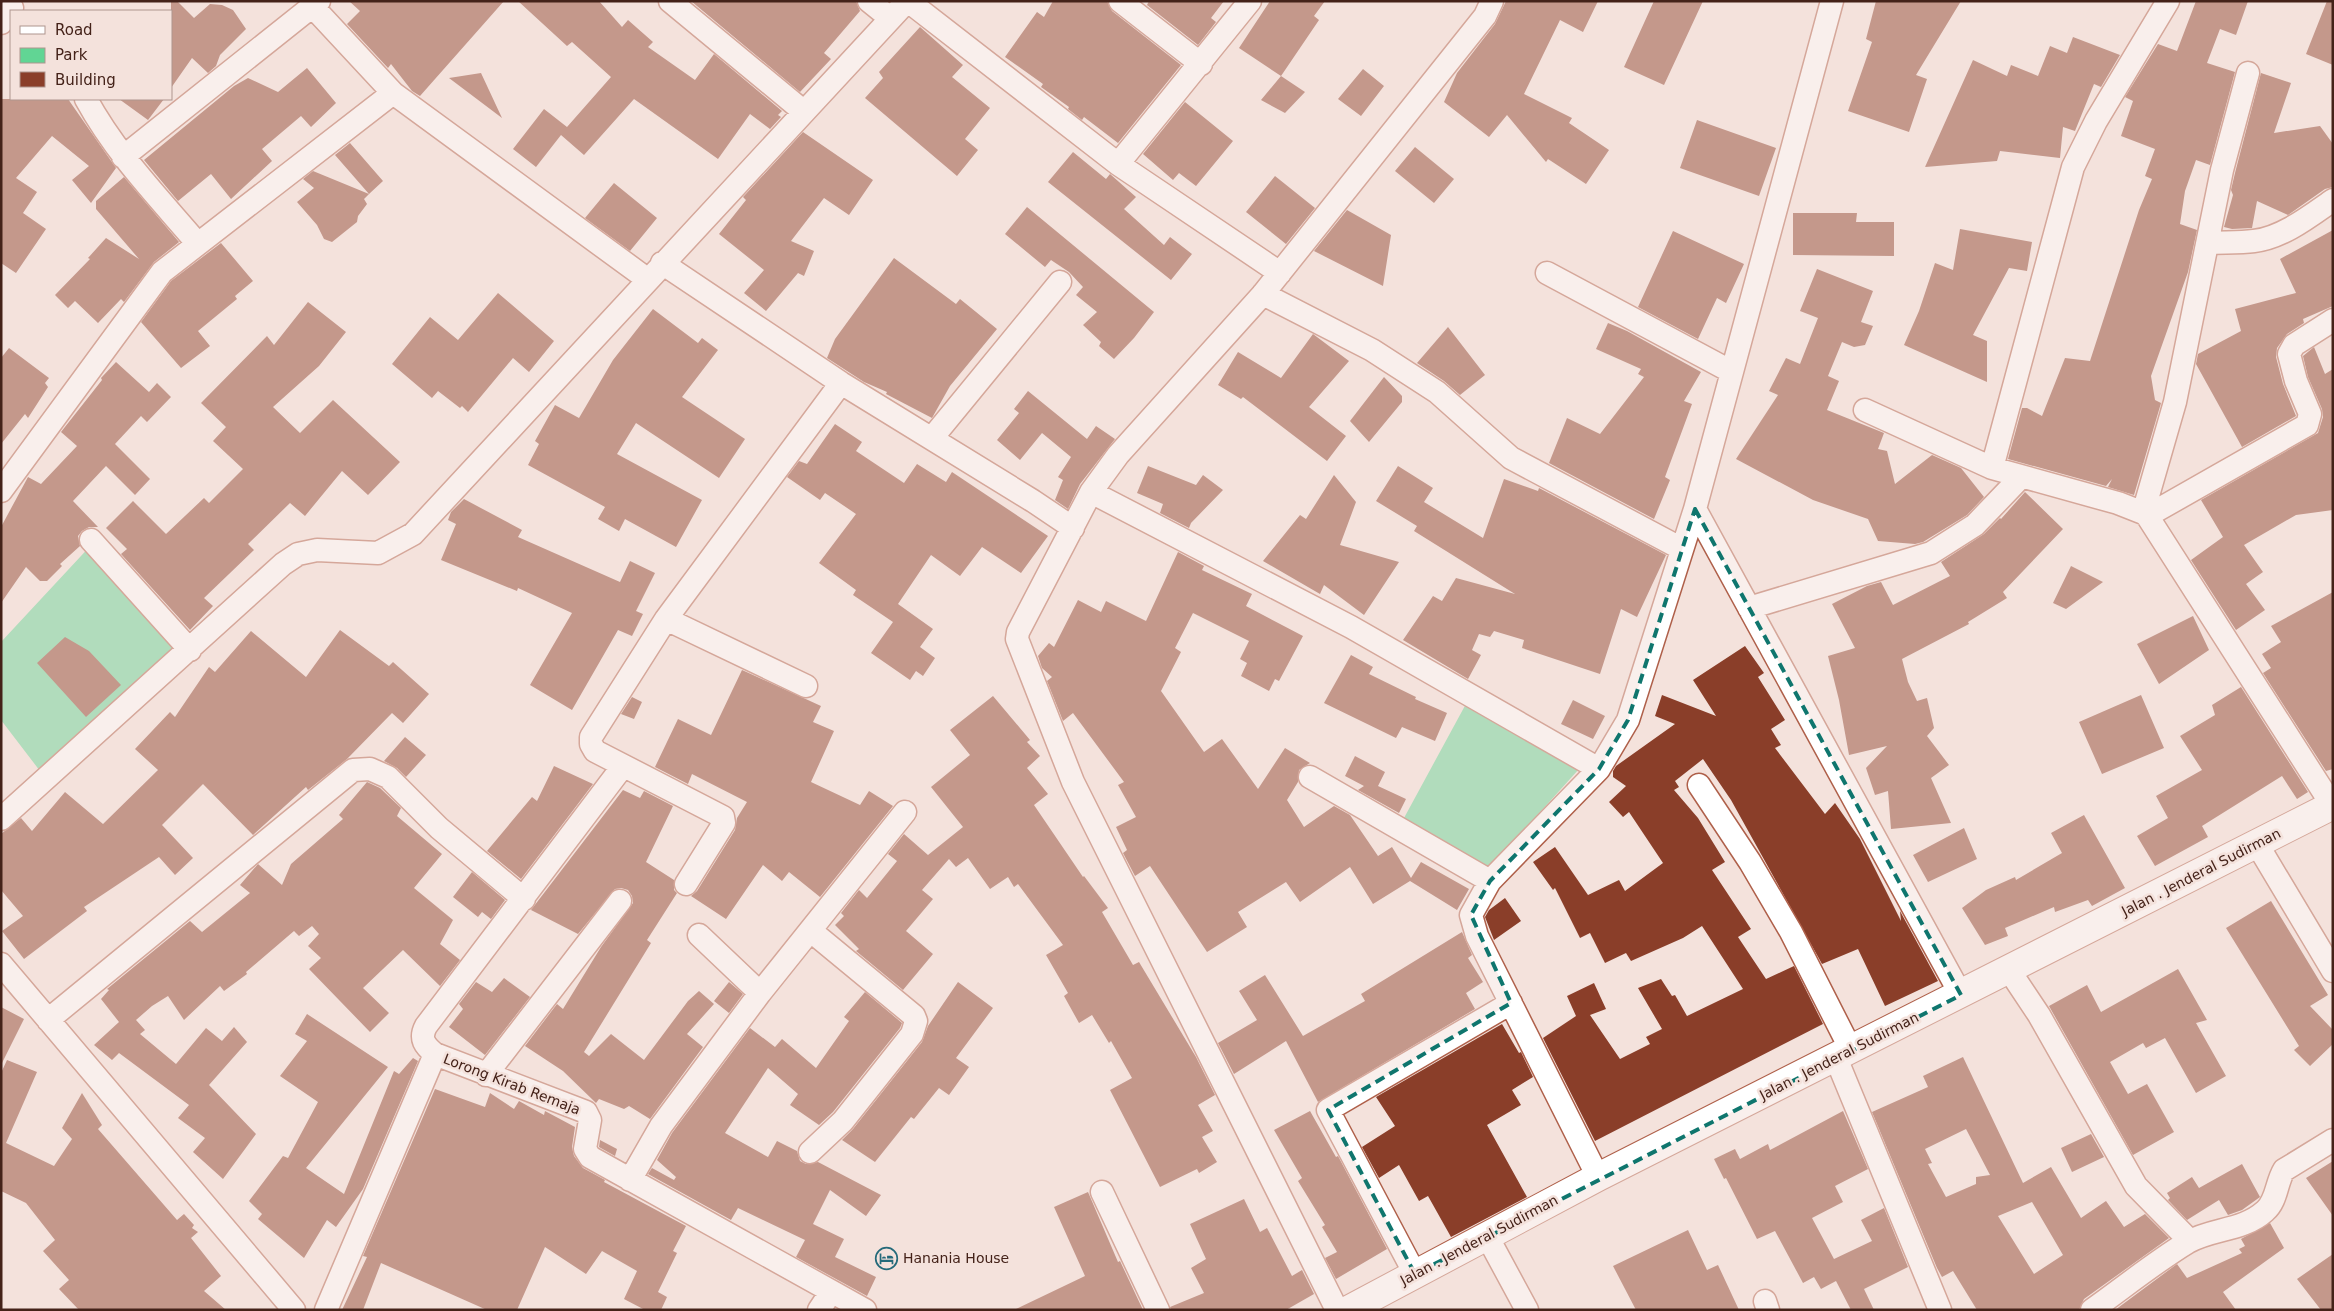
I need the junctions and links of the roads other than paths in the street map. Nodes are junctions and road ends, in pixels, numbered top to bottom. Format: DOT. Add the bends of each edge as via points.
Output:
graph roads {
  1 [pos="670,1"];
  2 [pos="869,1"];
  3 [pos="907,1"];
  4 [pos="1120,1"];
  5 [pos="1250,1"];
  6 [pos="1492,1"];
  7 [pos="1832,1"];
  8 [pos="2168,1"];
  9 [pos="316,4"];
  10 [pos="890,18"];
  11 [pos="1201,64"];
  12 [pos="2248,74"];
  13 [pos="393,93"];
  14 [pos="87,100"];
  15 [pos="803,111"];
  16 [pos="123,157"];
  17 [pos="1118,164"];
  18 [pos="2333,200"];
  19 [pos="2208,243"];
  20 [pos="198,244"];
  21 [pos="662,263"];
  22 [pos="1280,273"];
  23 [pos="1547,273"];
  24 [pos="647,279"];
  25 [pos="1060,282"];
  26 [pos="1263,294"];
  27 [pos="2333,320"];
  28 [pos="1732,372"];
  29 [pos="841,383"];
  30 [pos="1865,410"];
  31 [pos="932,438"];
  32 [pos="1992,468"];
  33 [pos="2021,477"];
  34 [pos="1,491"];
  35 [pos="1091,492"];
  36 [pos="1695,509"];
  37 [pos="2145,515"];
  38 [pos="1073,528"];
  39 [pos="91,540"];
  40 [pos="1682,549"];
  41 [pos="1749,608"];
  42 [pos="666,619"];
  43 [pos="190,650"];
  44 [pos="806,686"];
  45 [pos="623,766"];
  46 [pos="1599,769"];
  47 [pos="1310,777"];
  48 [pos="1699,785"];
  49 [pos="2333,805"];
  50 [pos="905,812"];
  51 [pos="1,819"];
  52 [pos="2257,844"];
  53 [pos="1490,881"];
  54 [pos="686,884"];
  55 [pos="524,899"];
  56 [pos="620,901"];
  57 [pos="811,931"];
  58 [pos="699,935"];
  59 [pos="1,964"];
  60 [pos="2009,970"];
  61 [pos="2333,971"];
  62 [pos="760,993"];
  63 [pos="1961,994"];
  64 [pos="1511,1003"];
  65 [pos="48,1020"];
  66 [pos="435,1054"];
  67 [pos="1843,1054"];
  68 [pos="486,1075"];
  69 [pos="2333,1140"];
  70 [pos="810,1152"];
  71 [pos="1598,1177"];
  72 [pos="630,1180"];
  73 [pos="1102,1192"];
  74 [pos="1487,1236"];
  75 [pos="2190,1241"];
  76 [pos="1415,1274"];
  77 [pos="825,1301"];
  78 [pos="294,1310"];
  79 [pos="326,1310"];
  80 [pos="865,1310"];
  81 [pos="1158,1310"];
  82 [pos="1337,1310"];
  83 [pos="1348,1310"];
  84 [pos="1527,1310"];
  85 [pos="1940,1310"];
  86 [pos="2092,1310"];
  1 -- 15 [label="street"];
  2 -- 10 [label="street"];
  3 -- 10 [label="street"];
  3 -- 17 [label="street"];
  4 -- 11 [label="street"];
  5 -- 11 [label="street"];
  6 -- 22 [label="street" via="1485,16"];
  7 -- 28 [label="street"];
  8 -- 32 [label="street" via="2096,121 2073,167"];
  9 -- 13 [label="street"];
  9 -- 16 [label="street"];
  10 -- 15 [label="street"];
  11 -- 17 [label="street"];
  12 -- 19 [label="street" via="2222,170"];
  13 -- 20 [label="street"];
  13 -- 24 [label="street"];
  14 -- 16 [label="street" via="104,132"];
  15 -- 21 [label="street"];
  16 -- 20 [label="street"];
  17 -- 22 [label="street"];
  18 -- 19 [label="street" via="2271,237"];
  19 -- 37 [label="street" via="2175,402"];
  20 -- 34 [label="street" via="162,272"];
  21 -- 24 [label="street"];
  21 -- 29 [label="street"];
  22 -- 26 [label="street"];
  23 -- 28 [label="street"];
  24 -- 43 [label="street" via="413,534 378,553 316,550 298,554"];
  25 -- 31 [label="street"];
  26 -- 35 [label="street" via="1118,455"];
  26 -- 40 [label="street" via="1372,350 1437,392 1511,458"];
  27 -- 37 [label="street" via="2294,345 2289,354 2310,414 2307,425"];
  28 -- 36 [label="street"];
  29 -- 31 [label="street"];
  29 -- 42 [label="street"];
  30 -- 32 [label="street"];
  31 -- 38 [label="street"];
  32 -- 33 [label="street"];
  33 -- 37 [label="street" via="2118,503"];
  33 -- 41 [label="street" via="1976,525 1930,553"];
  35 -- 38 [label="street"];
  35 -- 46 [label="street" via="1352,627"];
  36 -- 40 [label="street"];
  36 -- 41 [label="street"];
  37 -- 49 [label="street"];
  38 -- 82 [label="street" via="1018,632 1020,649 1073,782"];
  39 -- 43 [label="street"];
  40 -- 46 [label="street" via="1628,720"];
  41 -- 63 [label="street"];
  42 -- 44 [label="street"];
  42 -- 45 [label="street" via="591,737 595,751"];
  43 -- 51 [label="street"];
  45 -- 54 [label="street" via="720,814 724,819"];
  45 -- 55 [label="street, Lorong Kirab Remaja"];
  46 -- 53 [label="street"];
  47 -- 53 [label="street"];
  48 -- 67 [label="street" via="1750,862 1800,949"];
  49 -- 52 [label="street, Jalan . Jenderal Sudirman"];
  50 -- 57 [label="street"];
  52 -- 60 [label="street, Jalan . Jenderal Sudirman"];
  52 -- 61 [label="street"];
  53 -- 64 [label="street" via="1471,915 1472,924"];
  55 -- 65 [label="street" via="439,828 388,777 370,770 353,770"];
  55 -- 66 [label="street, Lorong Kirab Remaja" via="426,1026 422,1039"];
  56 -- 68 [label="street"];
  57 -- 62 [label="street"];
  57 -- 70 [label="street" via="916,1021 912,1034 855,1108"];
  58 -- 62 [label="street"];
  59 -- 65 [label="street"];
  60 -- 63 [label="street, Jalan . Jenderal Sudirman"];
  60 -- 75 [label="street" via="2039,1015 2136,1186"];
  62 -- 72 [label="street" via="661,1126"];
  63 -- 67 [label="street, Jalan . Jenderal Sudirman"];
  64 -- 71 [label="street"];
  64 -- 76 [label="street" via="1328,1110"];
  65 -- 78 [label="street"];
  66 -- 68 [label="street, Lorong Kirab Remaja"];
  66 -- 79 [label="street"];
  67 -- 71 [label="street, Jalan . Jenderal Sudirman"];
  67 -- 85 [label="street"];
  68 -- 72 [label="street, Lorong Kirab Remaja" via="586,1112 590,1120 586,1153"];
  69 -- 75 [label="street" via="2284,1170 2273,1201 2250,1223"];
  71 -- 74 [label="street, Jalan . Jenderal Sudirman"];
  72 -- 77 [label="street, Lorong Kirab Remaja"];
  73 -- 81 [label="street"];
  74 -- 76 [label="street, Jalan . Jenderal Sudirman"];
  74 -- 84 [label="street"];
  75 -- 86 [label="street"];
  76 -- 83 [label="street, Jalan . Jenderal Sudirman"];
  77 -- 80 [label="street, Lorong Kirab Remaja"];
}
